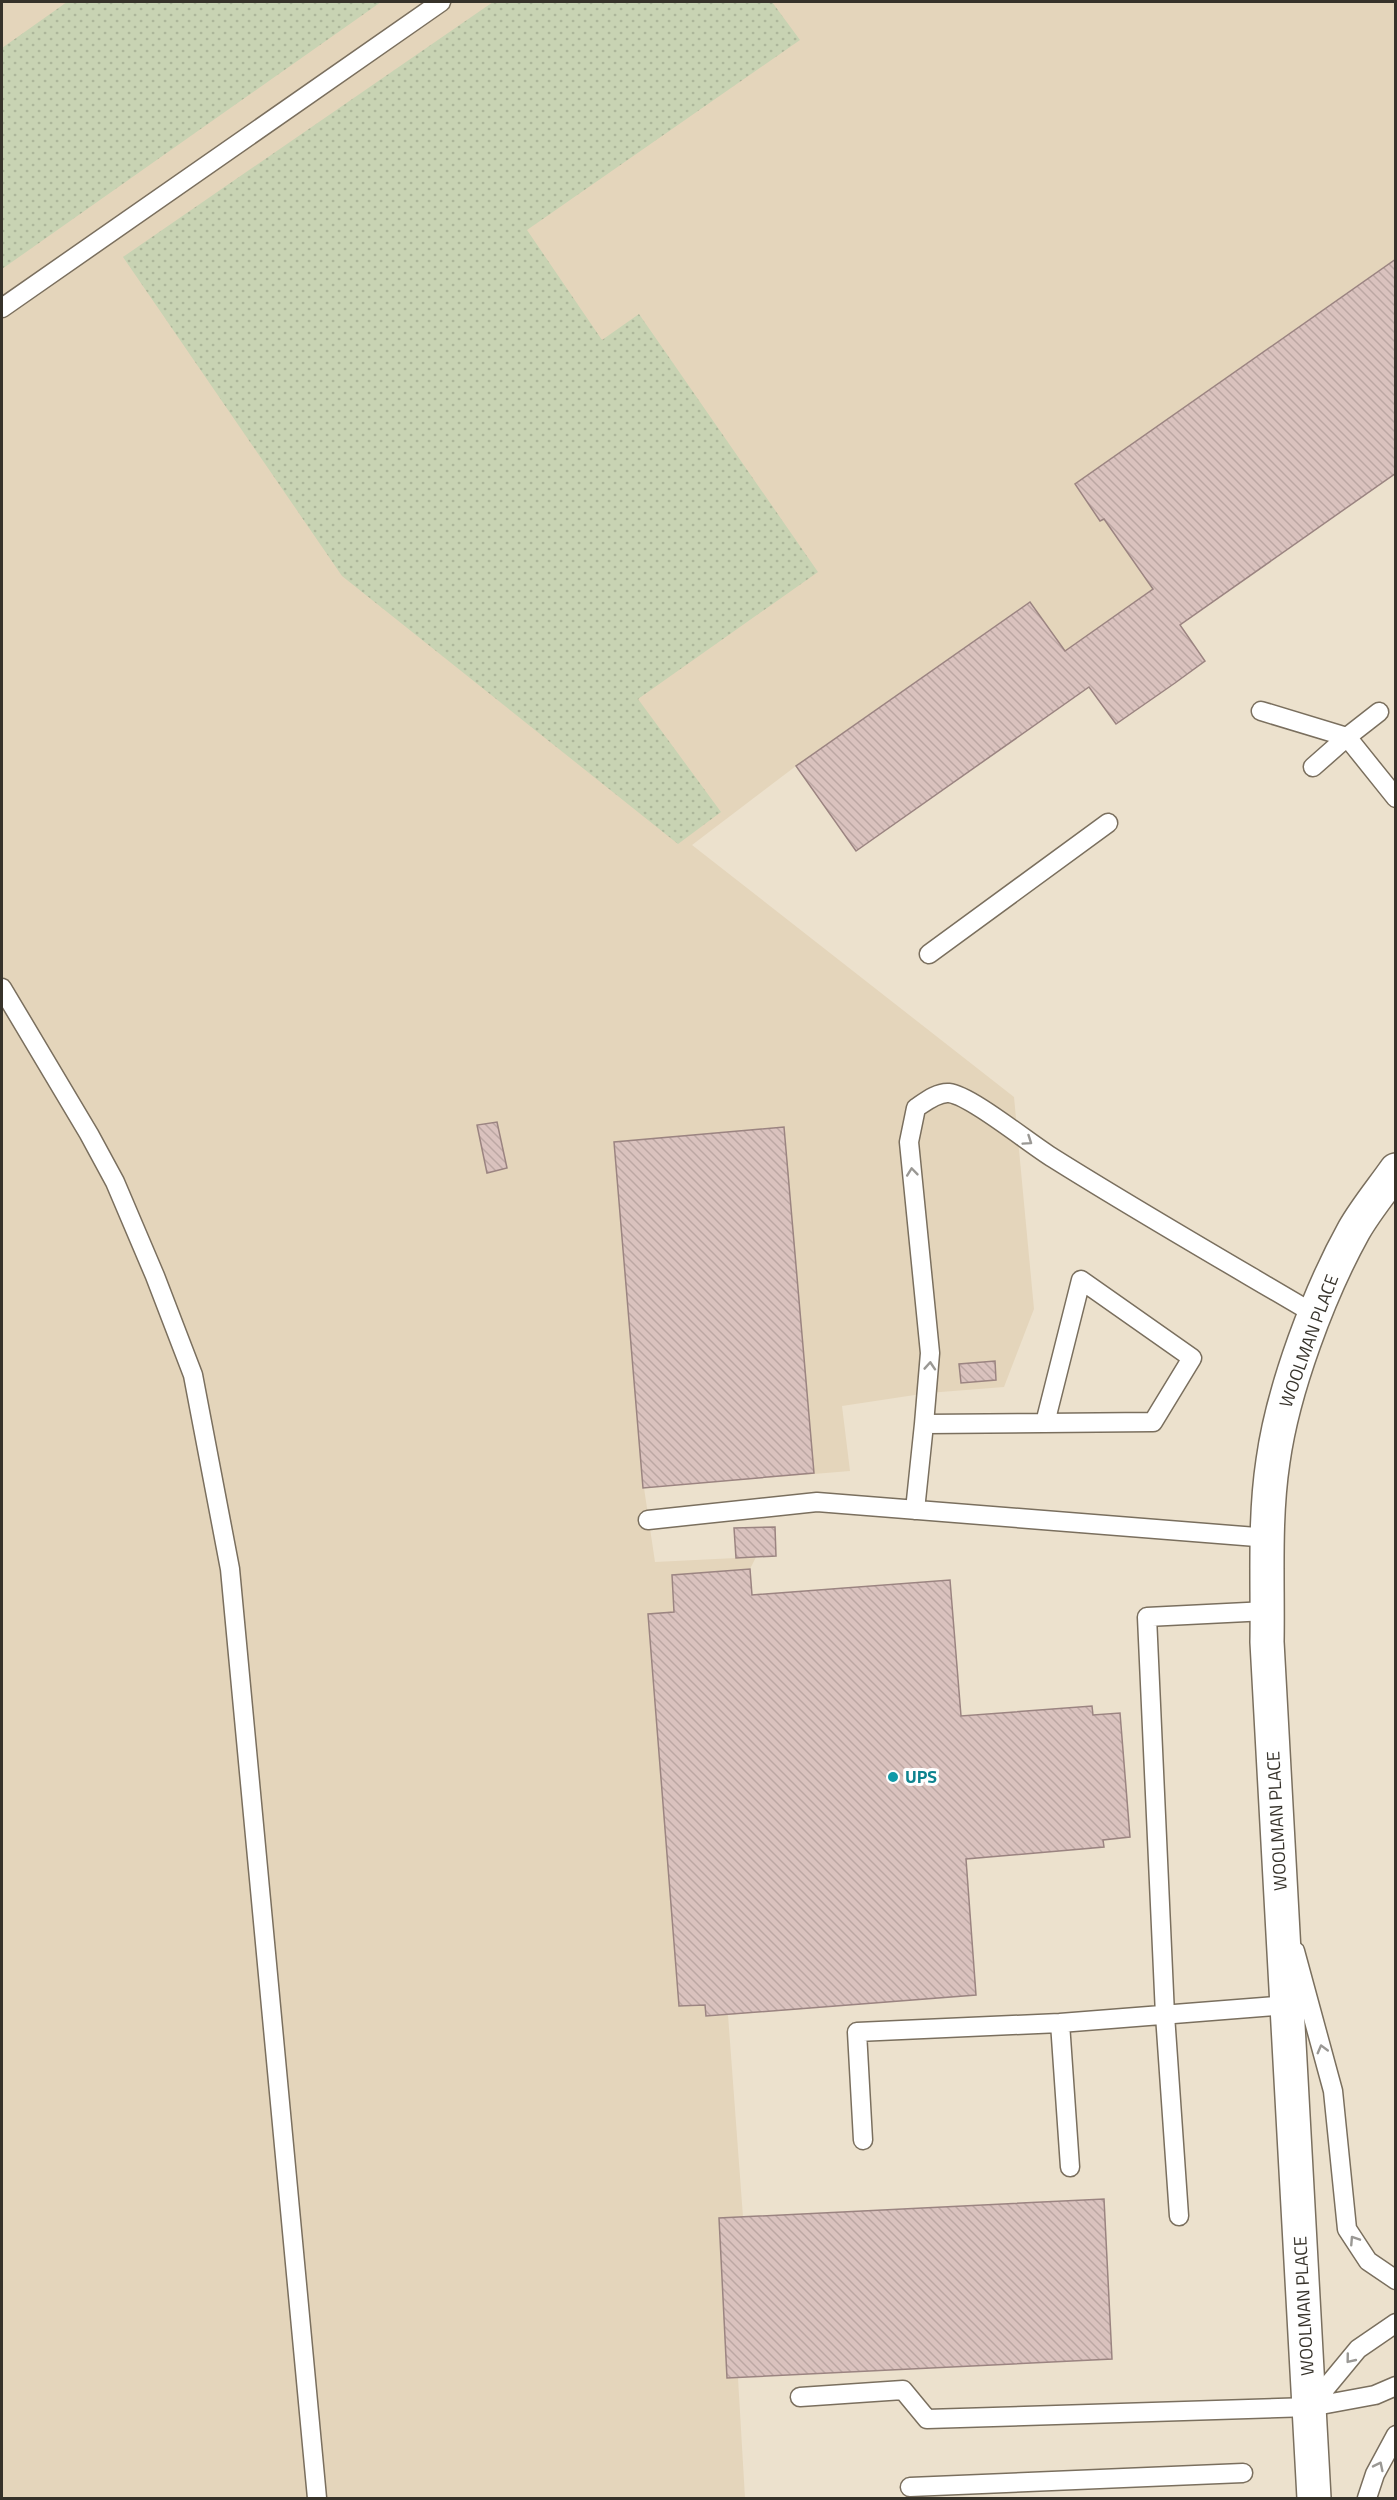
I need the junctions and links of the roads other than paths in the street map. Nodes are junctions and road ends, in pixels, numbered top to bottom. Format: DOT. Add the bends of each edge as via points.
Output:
graph roads {
  1 [pos="441,2"];
  2 [pos="2,308"];
  3 [pos="1262,711"];
  4 [pos="1379,712"];
  5 [pos="1347,736"];
  6 [pos="1313,767"];
  7 [pos="1395,798"];
  8 [pos="1108,823"];
  9 [pos="929,954"];
  10 [pos="2,988"];
  11 [pos="1395,1170"];
  12 [pos="1316,1315"];
  13 [pos="1045,1423"];
  14 [pos="924,1424"];
  15 [pos="915,1510"];
  16 [pos="648,1520"];
  17 [pos="1269,1538"];
  18 [pos="1267,1611"];
  19 [pos="1282,1900"];
  20 [pos="1287,2005"];
  21 [pos="1165,2015"];
  22 [pos="1060,2023"];
  23 [pos="863,2140"];
  24 [pos="1070,2167"];
  25 [pos="1179,2216"];
  26 [pos="1395,2280"];
  27 [pos="1395,2323"];
  28 [pos="1395,2386"];
  29 [pos="800,2397"];
  30 [pos="1310,2408"];
  31 [pos="1395,2435"];
  32 [pos="1243,2473"];
  33 [pos="910,2487"];
  34 [pos="317,2499"];
  35 [pos="1314,2499"];
  36 [pos="1367,2499"];
  1 -- 2 [label="lane"];
  3 -- 5 [label="lane"];
  4 -- 5 [label="lane"];
  5 -- 6 [label="lane"];
  5 -- 7 [label="lane"];
  8 -- 9 [label="lane"];
  10 -- 34 [label="lane" via="115,1182 193,1375 230,1569"];
  11 -- 12 [label="street, WOOLMAN PLACE" via="1355,1229"];
  14 -- 12 [label="lane, one-way" via="930,1353 909,1142 916,1108 947,1093 971,1100 1052,1157"];
  12 -- 17 [label="street, WOOLMAN PLACE" via="1286,1396 1273,1461"];
  13 -- 13 [label="lane" via="1153,1422 1192,1358 1081,1280"];
  13 -- 14 [label="lane"];
  14 -- 15 [label="lane"];
  15 -- 16 [label="lane" via="817,1503"];
  15 -- 17 [label="lane"];
  17 -- 18 [label="street, WOOLMAN PLACE"];
  18 -- 19 [label="street, WOOLMAN PLACE"];
  18 -- 21 [label="lane" via="1147,1617"];
  19 -- 20 [label="street, WOOLMAN PLACE"];
  26 -- 19 [label="lane, one-way" via="1368,2261 1347,2229 1333,2091"];
  20 -- 21 [label="lane"];
  20 -- 30 [label="street, WOOLMAN PLACE"];
  21 -- 22 [label="lane"];
  21 -- 25 [label="lane"];
  22 -- 23 [label="lane" via="857,2032"];
  22 -- 24 [label="lane"];
  27 -- 30 [label="lane, one-way" via="1358,2349"];
  28 -- 30 [label="lane" via="1375,2395"];
  29 -- 30 [label="lane" via="903,2390 927,2419"];
  30 -- 35 [label="street, WOOLMAN PLACE"];
  36 -- 31 [label="lane, one-way"];
  32 -- 33 [label="lane"];
}
